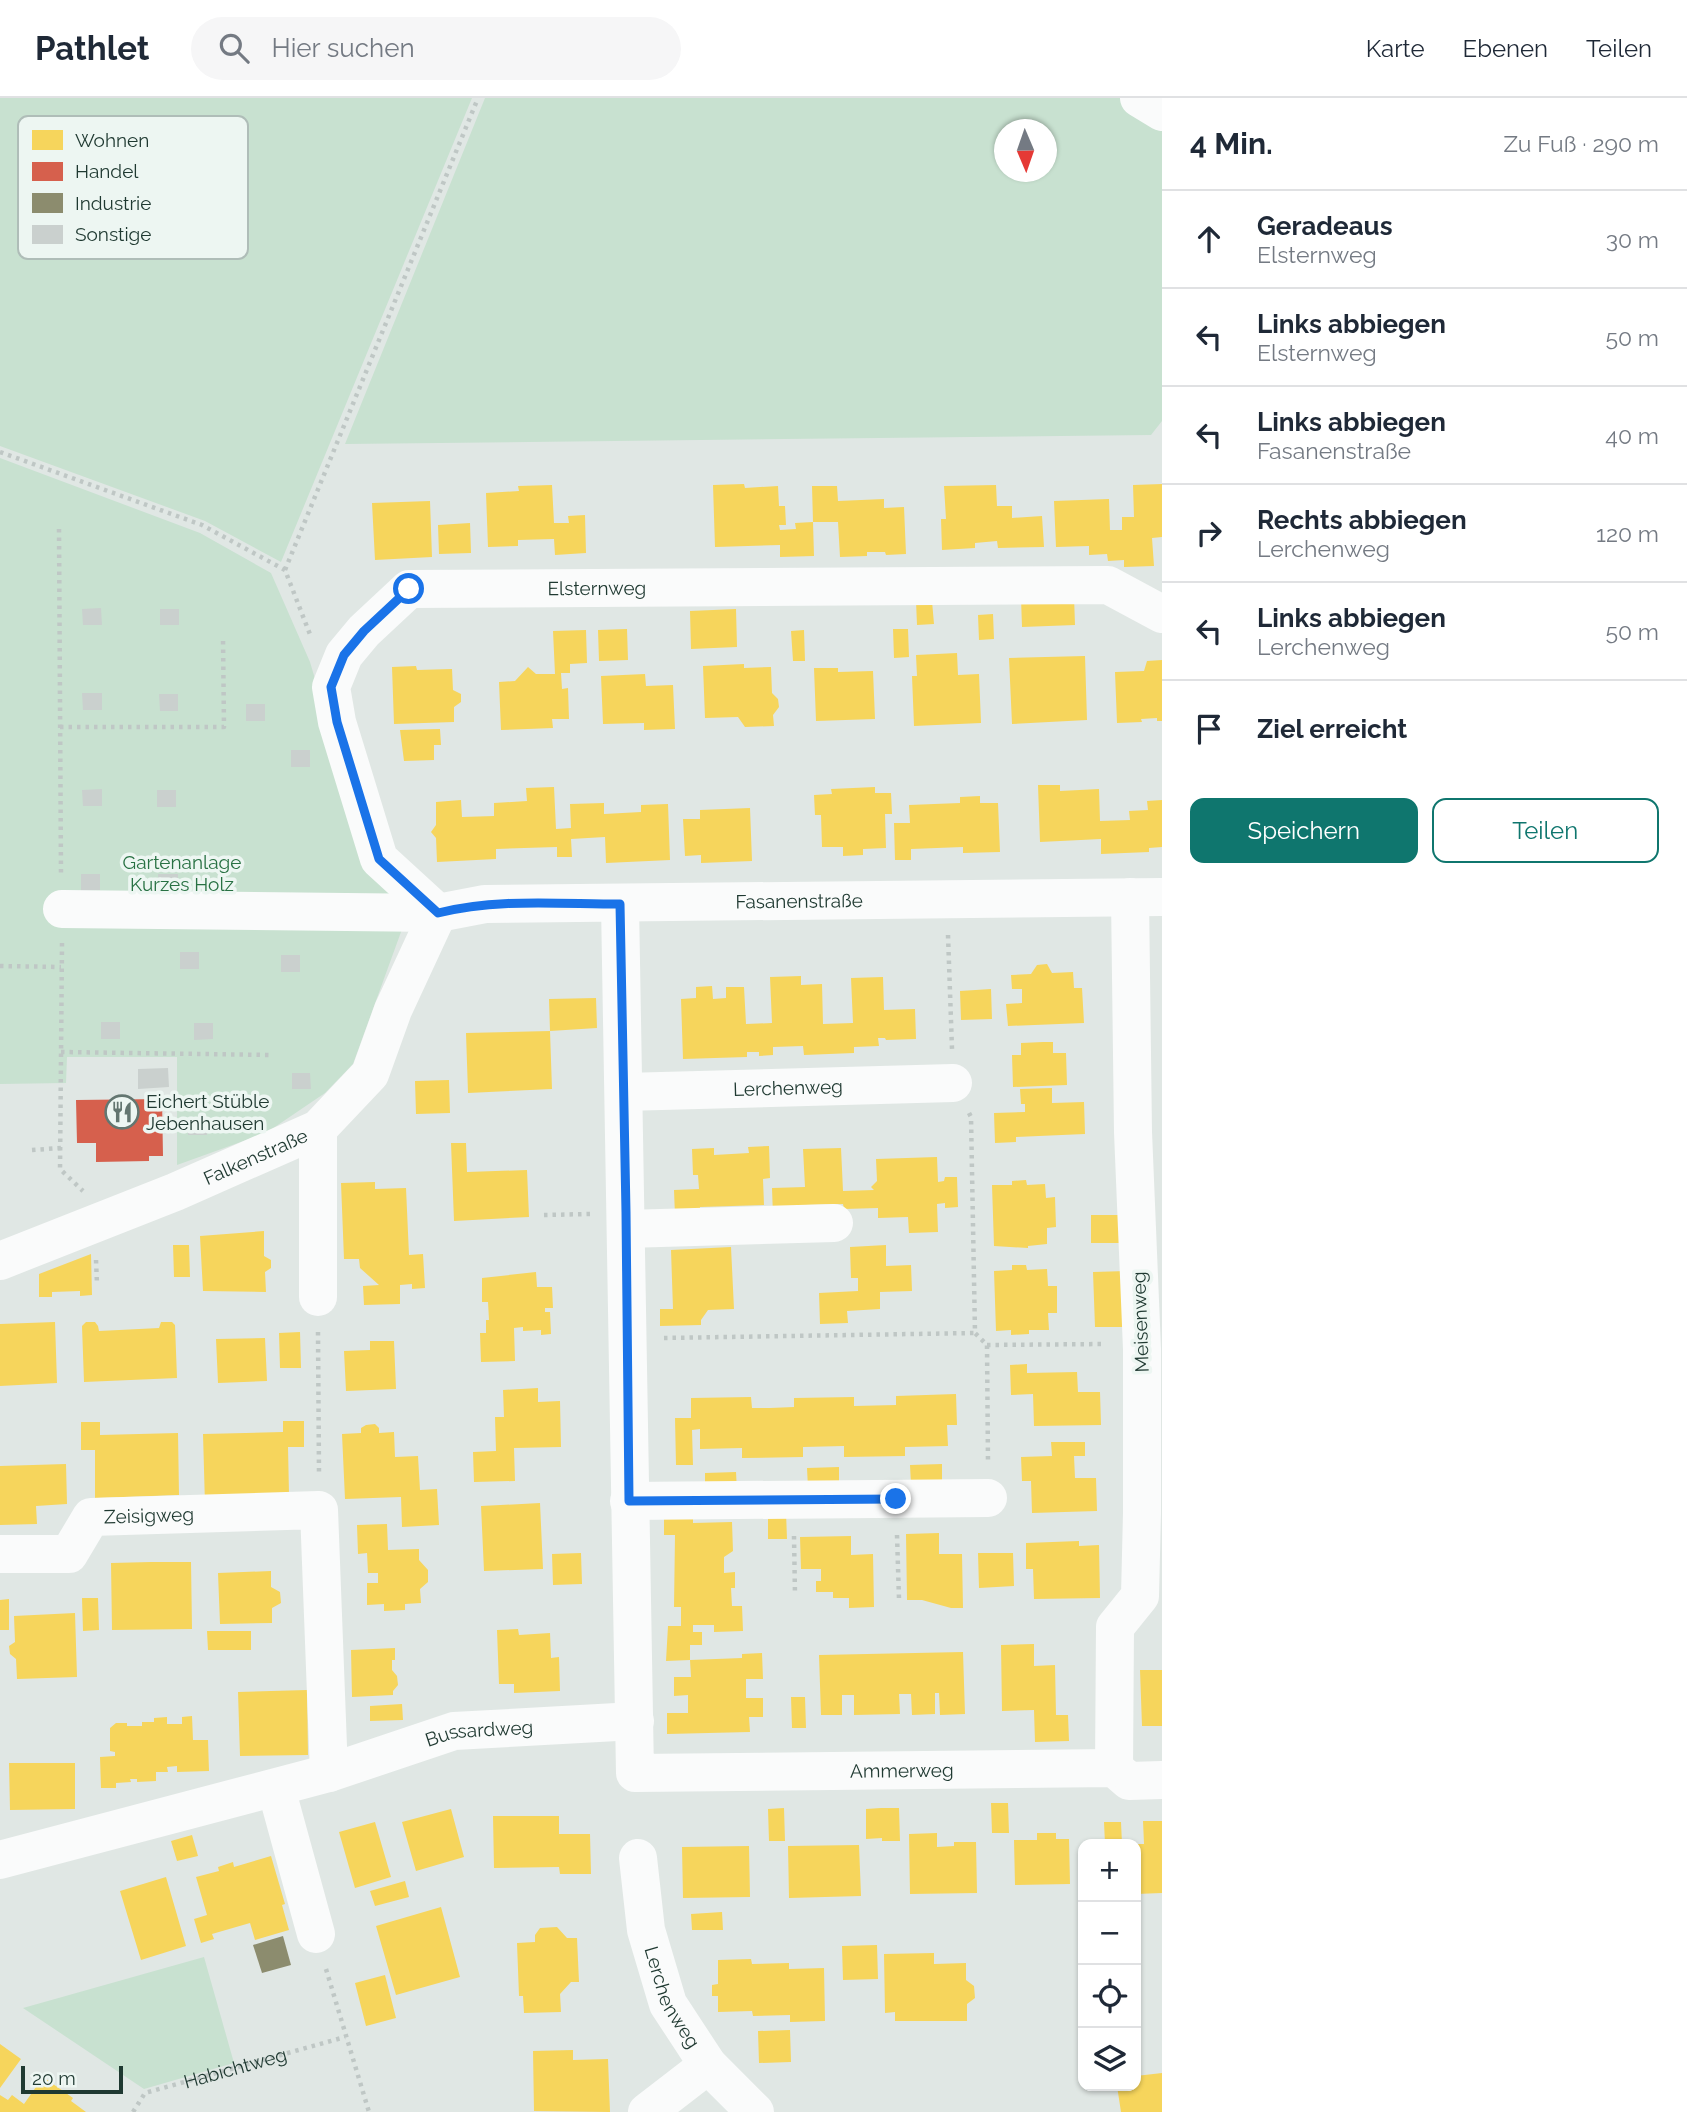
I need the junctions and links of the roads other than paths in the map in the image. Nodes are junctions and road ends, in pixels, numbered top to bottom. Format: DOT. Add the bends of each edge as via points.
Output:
graph roads {
  1 [pos="1139,98"];
  2 [pos="1162,112"];
  3 [pos="1162,614"];
  4 [pos="1146,897"];
  5 [pos="620,904"];
  6 [pos="62,909"];
  7 [pos="438,913"];
  8 [pos="953,1083"];
  9 [pos="624,1092"];
  10 [pos="318,1129"];
  11 [pos="1147,1132"];
  12 [pos="626,1221"];
  13 [pos="834,1223"];
  14 [pos="0,1261"];
  15 [pos="318,1297"];
  16 [pos="988,1499"];
  17 [pos="629,1501"];
  18 [pos="1152,1513"];
  19 [pos="0,1555"];
  20 [pos="635,1721"];
  21 [pos="1114,1768"];
  22 [pos="329,1773"];
  23 [pos="1162,1780"];
  24 [pos="275,1788"];
  25 [pos="638,1858"];
  26 [pos="0,1860"];
  27 [pos="316,1934"];
  28 [pos="708,2065"];
  29 [pos="648,2112"];
  30 [pos="755,2112"];
  1 -- 2 [label="street"];
  3 -- 7 [label="street, Elsternweg" via="1108,585 409,589 344,655 331,687 337,722 379,859"];
  4 -- 5 [label="street, Fasanenstraße"];
  4 -- 11 [label="street, Meisenweg"];
  5 -- 7 [label="street, Fasanenstraße" via="485,904"];
  5 -- 9 [label="street"];
  6 -- 7 [label="street, Fasanenstraße"];
  7 -- 10 [label="street, Falkenstraße" via="393,1010 370,1074"];
  8 -- 9 [label="street, Lerchenweg"];
  9 -- 12 [label="street"];
  10 -- 14 [label="street, Falkenstraße"];
  10 -- 15 [label="street"];
  11 -- 18 [label="street, Meisenweg" via="1142,1349"];
  12 -- 13 [label="street"];
  12 -- 17 [label="street"];
  16 -- 17 [label="street"];
  17 -- 20 [label="street"];
  18 -- 21 [label="street, Meisenweg" via="1140,1596 1115,1627"];
  19 -- 22 [label="street, Zeisigweg" via="69,1554 91,1517 319,1510"];
  20 -- 21 [label="street, Ammerweg" via="635,1773"];
  20 -- 22 [label="street, Bussardweg" via="454,1731"];
  21 -- 23 [label="street, Ammerweg" via="1129,1781"];
  22 -- 24 [label="street, Bussardweg"];
  24 -- 26 [label="street, Bussardweg"];
  24 -- 27 [label="street"];
  25 -- 28 [label="street, Lerchenweg" via="646,1930 662,1990"];
  28 -- 29 [label="street"];
  28 -- 30 [label="street, Lerchenweg"];
}
